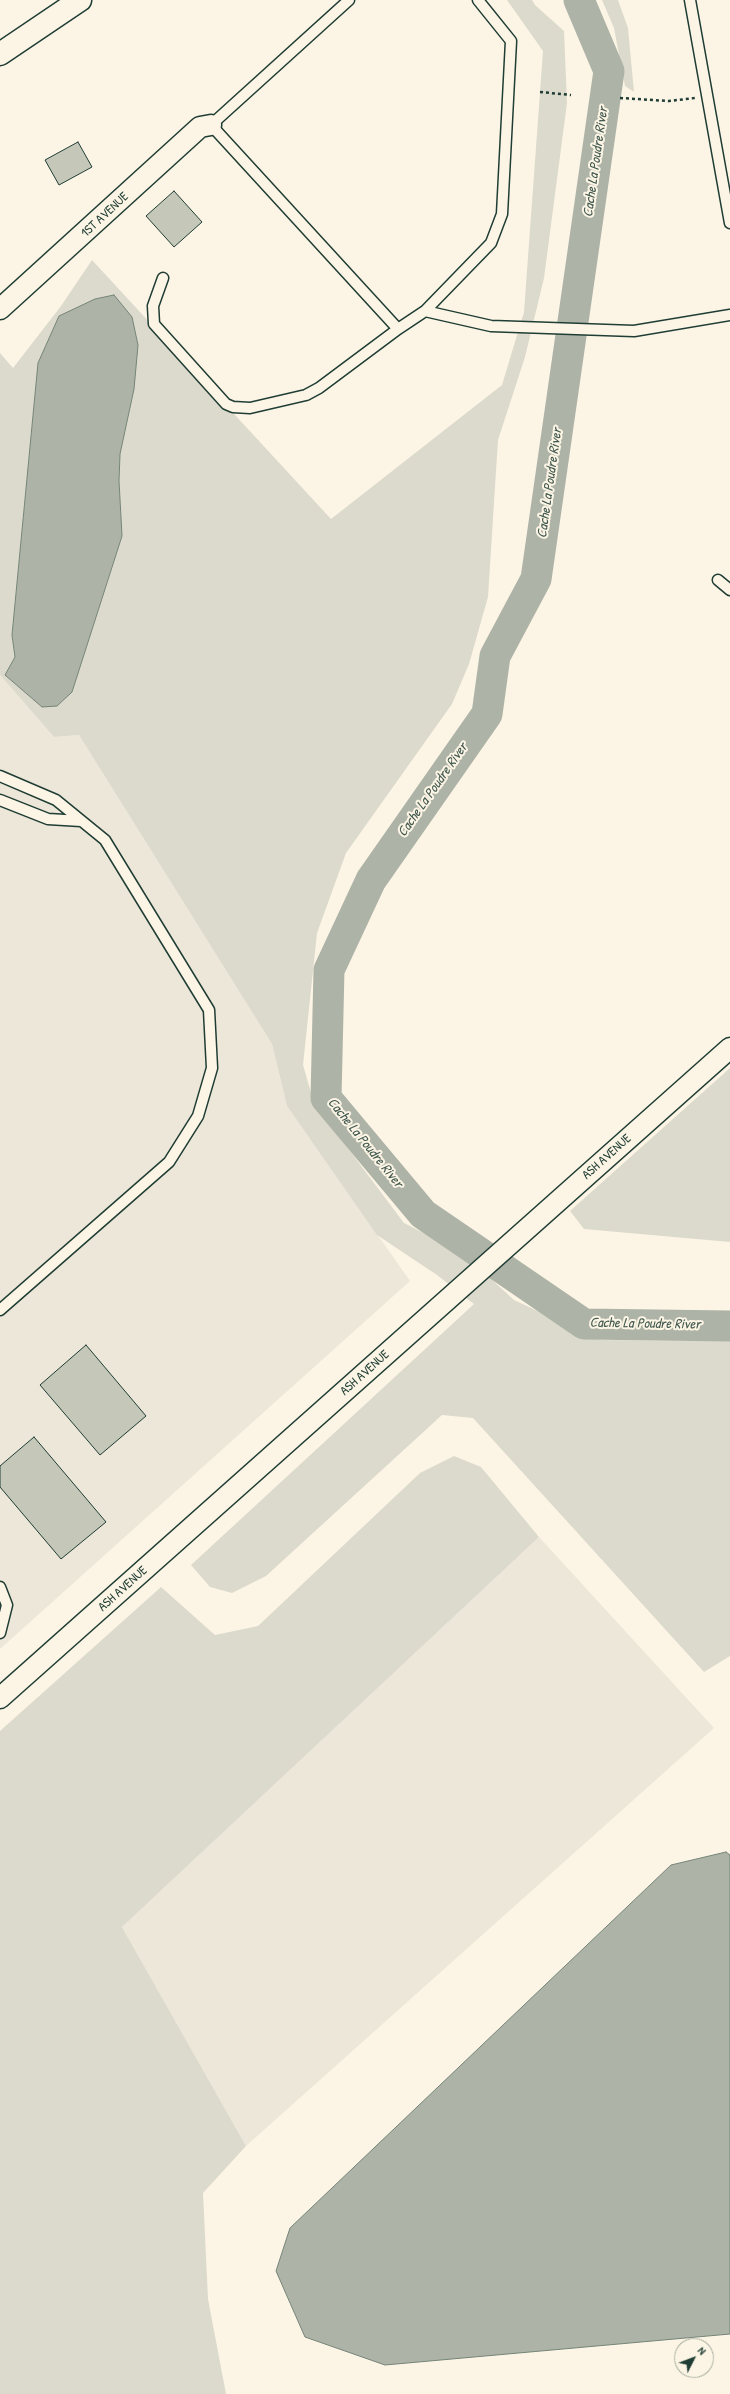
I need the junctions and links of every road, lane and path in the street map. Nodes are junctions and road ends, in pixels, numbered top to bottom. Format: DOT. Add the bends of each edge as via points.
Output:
graph roads {
  1 [pos="80,0"];
  2 [pos="349,0"];
  3 [pos="478,0"];
  4 [pos="690,0"];
  5 [pos="0,54"];
  6 [pos="540,92"];
  7 [pos="571,95"];
  8 [pos="707,97"];
  9 [pos="620,98"];
  10 [pos="211,125"];
  11 [pos="730,223"];
  12 [pos="164,278"];
  13 [pos="0,309"];
  14 [pos="425,311"];
  15 [pos="730,315"];
  16 [pos="398,329"];
  17 [pos="718,580"];
  18 [pos="730,590"];
  19 [pos="0,776"];
  20 [pos="0,800"];
  21 [pos="81,821"];
  22 [pos="730,1048"];
  23 [pos="0,1310"];
  24 [pos="0,1587"];
  25 [pos="0,1633"];
  26 [pos="0,1698"];
  1 -- 5 [label="highway"];
  2 -- 10 [label="lane"];
  3 -- 14 [label="lane" via="511,41 502,214 491,243"];
  4 -- 8 [label="lane"];
  6 -- 7 [label="path"];
  8 -- 9 [label="path" via="669,101"];
  8 -- 11 [label="lane"];
  10 -- 13 [label="street, 1ST AVENUE" via="200,127"];
  10 -- 16 [label="lane"];
  12 -- 16 [label="lane" via="153,306 154,324 226,404 233,407 250,408 306,395"];
  14 -- 15 [label="lane" via="491,326 634,331"];
  14 -- 16 [label="lane"];
  17 -- 18 [label="lane"];
  19 -- 21 [label="lane" via="56,800"];
  20 -- 21 [label="lane" via="48,820"];
  21 -- 23 [label="lane" via="106,840 209,1010 212,1068 198,1116 169,1162"];
  22 -- 26 [label="street, ASH AVENUE"];
  24 -- 25 [label="lane" via="7,1605"];
}
